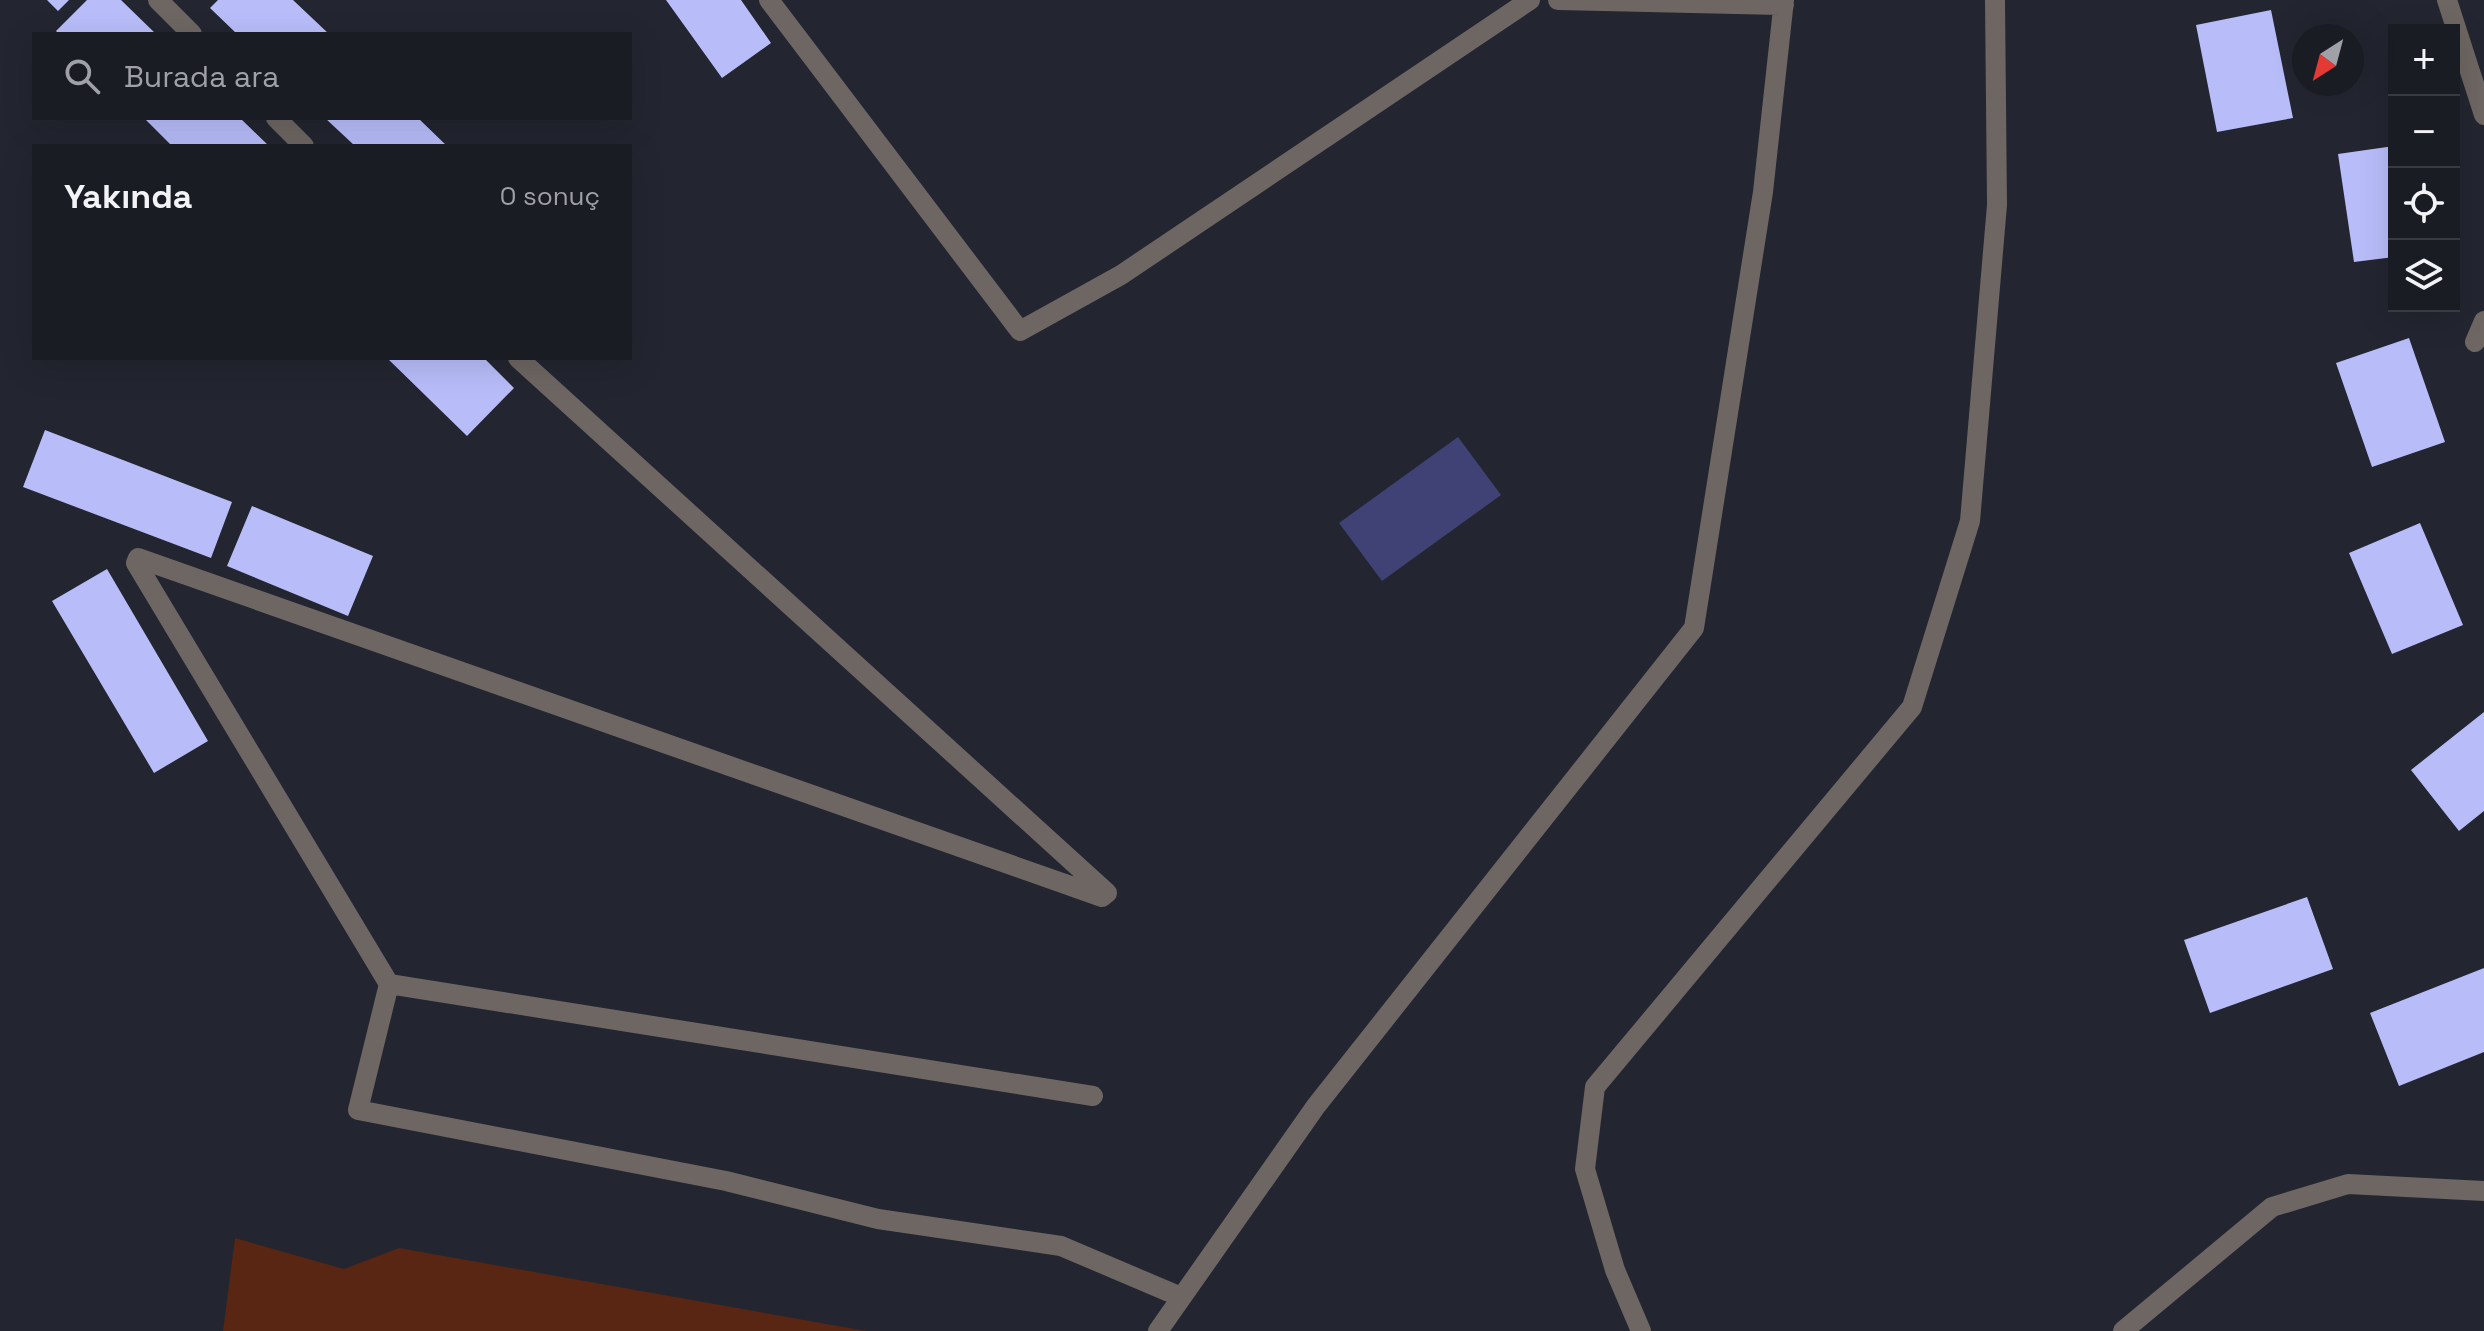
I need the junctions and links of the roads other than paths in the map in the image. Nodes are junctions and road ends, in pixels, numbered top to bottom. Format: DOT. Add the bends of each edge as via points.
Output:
graph roads {
  1 [pos="158,0"];
  2 [pos="769,0"];
  3 [pos="1530,0"];
  4 [pos="1558,0"];
  5 [pos="1995,0"];
  6 [pos="2447,0"];
  7 [pos="1784,2"];
  8 [pos="190,32"];
  9 [pos="2484,115"];
  10 [pos="278,120"];
  11 [pos="302,144"];
  12 [pos="2484,321"];
  13 [pos="2475,342"];
  14 [pos="520,360"];
  15 [pos="389,984"];
  16 [pos="1093,1096"];
  17 [pos="2484,1191"];
  18 [pos="1181,1297"];
  19 [pos="1158,1331"];
  20 [pos="1641,1331"];
  21 [pos="2123,1331"];
  1 -- 8 [label="street"];
  2 -- 3 [label="street" via="1020,331 1121,275"];
  4 -- 7 [label="street"];
  5 -- 20 [label="street" via="1997,205 1970,521 1912,707 1595,1087 1585,1169 1615,1270"];
  6 -- 9 [label="street"];
  7 -- 18 [label="street" via="1763,192 1694,628 1316,1106"];
  10 -- 11 [label="street"];
  12 -- 13 [label="street"];
  14 -- 15 [label="street" via="1107,893 1102,897 137,559"];
  15 -- 16 [label="street"];
  15 -- 18 [label="street" via="358,1110 726,1181 878,1219 1061,1246"];
  17 -- 21 [label="street" via="2348,1184 2272,1207"];
  18 -- 19 [label="street"];
}
